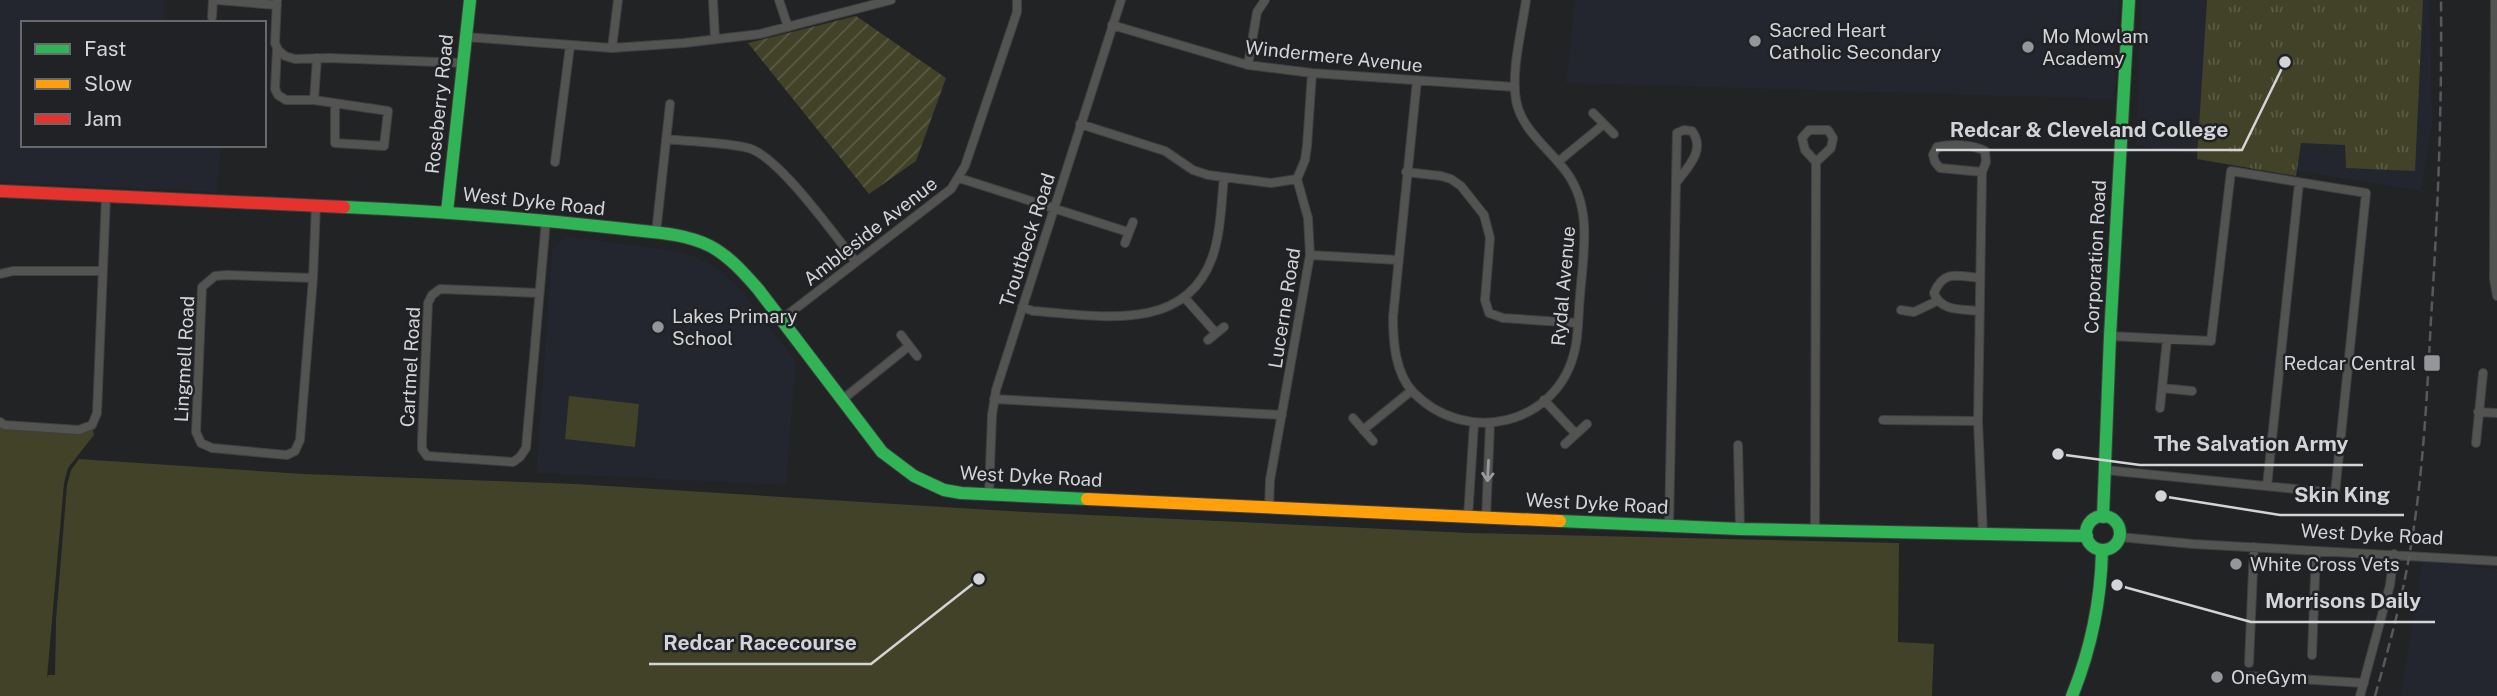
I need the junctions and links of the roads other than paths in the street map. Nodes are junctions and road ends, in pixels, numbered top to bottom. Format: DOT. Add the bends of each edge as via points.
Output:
graph roads {
  1 [pos="215,0"];
  2 [pos="470,0"];
  3 [pos="618,0"];
  4 [pos="713,0"];
  5 [pos="779,0"];
  6 [pos="891,0"];
  7 [pos="1017,0"];
  8 [pos="1121,0"];
  9 [pos="1265,0"];
  10 [pos="1526,0"];
  11 [pos="2129,0"];
  12 [pos="2495,0"];
  13 [pos="277,2"];
  14 [pos="212,17"];
  15 [pos="1112,25"];
  16 [pos="2496,26"];
  17 [pos="788,27"];
  18 [pos="466,37"];
  19 [pos="715,39"];
  20 [pos="570,46"];
  21 [pos="277,48"];
  22 [pos="612,48"];
  23 [pos="317,58"];
  24 [pos="464,63"];
  25 [pos="1248,65"];
  26 [pos="1312,73"];
  27 [pos="1417,80"];
  28 [pos="1515,87"];
  29 [pos="314,100"];
  30 [pos="670,103"];
  31 [pos="335,105"];
  32 [pos="1593,113"];
  33 [pos="1080,124"];
  34 [pos="1604,124"];
  35 [pos="1614,134"];
  36 [pos="666,139"];
  37 [pos="1559,161"];
  38 [pos="555,162"];
  39 [pos="1816,162"];
  40 [pos="1406,172"];
  41 [pos="1982,172"];
  42 [pos="959,178"];
  43 [pos="1224,178"];
  44 [pos="1297,179"];
  45 [pos="1676,183"];
  46 [pos="2299,183"];
  47 [pos="0,191"];
  48 [pos="106,196"];
  49 [pos="316,205"];
  50 [pos="1054,209"];
  51 [pos="447,212"];
  52 [pos="546,220"];
  53 [pos="1133,222"];
  54 [pos="1128,232"];
  55 [pos="656,233"];
  56 [pos="1125,243"];
  57 [pos="1310,255"];
  58 [pos="1398,260"];
  59 [pos="856,262"];
  60 [pos="2496,263"];
  61 [pos="103,271"];
  62 [pos="0,274"];
  63 [pos="313,278"];
  64 [pos="1980,278"];
  65 [pos="539,293"];
  66 [pos="2497,296"];
  67 [pos="1184,297"];
  68 [pos="1937,301"];
  69 [pos="1022,307"];
  70 [pos="1901,310"];
  71 [pos="1980,311"];
  72 [pos="782,319"];
  73 [pos="1577,323"];
  74 [pos="1224,327"];
  75 [pos="1216,333"];
  76 [pos="901,335"];
  77 [pos="2110,336"];
  78 [pos="2167,339"];
  79 [pos="1208,340"];
  80 [pos="909,346"];
  81 [pos="917,355"];
  82 [pos="2483,373"];
  83 [pos="2162,388"];
  84 [pos="1411,391"];
  85 [pos="2192,391"];
  86 [pos="843,399"];
  87 [pos="994,399"];
  88 [pos="1544,401"];
  89 [pos="2160,408"];
  90 [pos="2478,412"];
  91 [pos="2497,413"];
  92 [pos="1282,415"];
  93 [pos="1353,418"];
  94 [pos="1885,420"];
  95 [pos="1978,421"];
  96 [pos="0,422"];
  97 [pos="1474,424"];
  98 [pos="1490,424"];
  99 [pos="1587,424"];
  100 [pos="1363,430"];
  101 [pos="1576,434"];
  102 [pos="1373,441"];
  103 [pos="2476,443"];
  104 [pos="1566,444"];
  105 [pos="1738,445"];
  106 [pos="2105,470"];
  107 [pos="2267,486"];
  108 [pos="989,494"];
  109 [pos="1269,508"];
  110 [pos="1468,517"];
  111 [pos="1486,517"];
  112 [pos="2103,517"];
  113 [pos="1669,526"];
  114 [pos="1740,529"];
  115 [pos="1815,530"];
  116 [pos="1983,535"];
  117 [pos="2087,536"];
  118 [pos="2120,537"];
  119 [pos="2254,547"];
  120 [pos="2102,550"];
  121 [pos="2316,551"];
  122 [pos="2394,554"];
  123 [pos="2497,561"];
  124 [pos="2312,655"];
  125 [pos="2249,663"];
  126 [pos="2248,676"];
  127 [pos="2364,683"];
  128 [pos="2072,696"];
  129 [pos="2360,696"];
  1 -- 13 [label="street"];
  1 -- 14 [label="street"];
  2 -- 18 [label="street, Roseberry Road"];
  3 -- 22 [label="street"];
  4 -- 19 [label="street"];
  5 -- 17 [label="street"];
  6 -- 17 [label="street"];
  7 -- 42 [label="street, Ambleside Avenue" via="1017,12"];
  8 -- 15 [label="street, Troutbeck Road"];
  9 -- 25 [label="street" via="1256,12"];
  10 -- 28 [label="street, Rydal Avenue"];
  11 -- 77 [label="street, Corporation Road"];
  12 -- 16 [label="street"];
  13 -- 21 [label="street"];
  15 -- 25 [label="street, Windermere Avenue"];
  15 -- 33 [label="street, Troutbeck Road"];
  16 -- 60 [label="street"];
  17 -- 19 [label="street"];
  18 -- 20 [label="street"];
  18 -- 24 [label="street, Roseberry Road"];
  19 -- 22 [label="street"];
  20 -- 22 [label="street"];
  20 -- 38 [label="street"];
  21 -- 23 [label="street" via="295,59"];
  21 -- 29 [label="street" via="278,95 286,100"];
  23 -- 24 [label="street"];
  23 -- 29 [label="street"];
  24 -- 51 [label="street, Roseberry Road"];
  25 -- 26 [label="street, Windermere Avenue"];
  26 -- 27 [label="street, Windermere Avenue"];
  26 -- 44 [label="street" via="1306,153"];
  27 -- 28 [label="street, Windermere Avenue"];
  27 -- 40 [label="street"];
  28 -- 37 [label="street, Rydal Avenue" via="1520,115"];
  29 -- 31 [label="street"];
  30 -- 36 [label="street"];
  31 -- 31 [label="street" via="388,111 384,146 335,143"];
  32 -- 34 [label="street"];
  33 -- 43 [label="street" via="1148,144 1193,170"];
  33 -- 50 [label="street, Troutbeck Road"];
  34 -- 35 [label="street"];
  34 -- 37 [label="street"];
  36 -- 55 [label="street"];
  36 -- 59 [label="street" via="750,148 765,156"];
  37 -- 73 [label="street, Rydal Avenue" via="1579,193 1583,212"];
  39 -- 39 [label="street" via="1802,138 1809,130 1828,130 1833,138 1831,148"];
  39 -- 115 [label="street"];
  40 -- 58 [label="street"];
  40 -- 73 [label="street" via="1451,179 1484,215 1490,237 1485,300 1489,313"];
  41 -- 41 [label="street" via="1984,151 1977,147 1945,145 1937,147 1933,155 1940,168"];
  41 -- 64 [label="street"];
  42 -- 50 [label="street"];
  42 -- 59 [label="street, Ambleside Avenue" via="944,196"];
  43 -- 44 [label="street" via="1271,183"];
  43 -- 67 [label="street" via="1212,257"];
  44 -- 57 [label="street, Lucerne Road" via="1308,218"];
  45 -- 45 [label="street" via="1677,134 1692,131 1698,138 1697,154"];
  45 -- 113 [label="street"];
  46 -- 78 [label="street" via="2231,171 2211,341"];
  46 -- 107 [label="street"];
  46 -- 107 [label="street" via="2366,193 2335,494"];
  47 -- 48 [label="street, West Dyke Road"];
  48 -- 49 [label="street, West Dyke Road"];
  48 -- 61 [label="street"];
  49 -- 51 [label="street, West Dyke Road"];
  49 -- 63 [label="street, Lingmell Road"];
  50 -- 54 [label="street"];
  50 -- 69 [label="street, Troutbeck Road"];
  51 -- 52 [label="street, West Dyke Road"];
  52 -- 55 [label="street, West Dyke Road"];
  52 -- 65 [label="street, Cartmel Road"];
  53 -- 54 [label="street"];
  54 -- 56 [label="street"];
  55 -- 72 [label="street, West Dyke Road" via="709,246 736,265"];
  57 -- 58 [label="street"];
  57 -- 92 [label="street, Lucerne Road"];
  58 -- 84 [label="street" via="1393,343"];
  59 -- 72 [label="street, Ambleside Avenue"];
  60 -- 66 [label="street"];
  61 -- 62 [label="street"];
  61 -- 96 [label="street" via="97,414 92,425 79,430"];
  63 -- 63 [label="street, Lingmell Road" via="227,275 215,276 202,287 196,432 201,443 287,455 295,451 300,440"];
  64 -- 68 [label="street" via="1947,276 1934,293"];
  64 -- 71 [label="street"];
  65 -- 65 [label="street, Cartmel Road" via="526,448 520,457 513,462 427,456 422,449 432,295 440,289"];
  67 -- 69 [label="street" via="1165,309 1138,316 1033,312"];
  67 -- 75 [label="street"];
  68 -- 70 [label="street" via="1914,312"];
  68 -- 71 [label="street" via="1945,307"];
  69 -- 87 [label="street, Troutbeck Road"];
  71 -- 95 [label="street"];
  72 -- 86 [label="street, West Dyke Road"];
  73 -- 88 [label="street, Rydal Avenue" via="1570,364"];
  74 -- 75 [label="street"];
  75 -- 79 [label="street"];
  76 -- 80 [label="street"];
  77 -- 78 [label="street"];
  77 -- 106 [label="street, Corporation Road"];
  78 -- 83 [label="street"];
  80 -- 81 [label="street"];
  80 -- 86 [label="street"];
  82 -- 90 [label="street"];
  83 -- 85 [label="street"];
  83 -- 89 [label="street"];
  84 -- 97 [label="street, Rydal Avenue" via="1441,413"];
  84 -- 100 [label="street"];
  86 -- 108 [label="street, West Dyke Road" via="882,452 914,477 944,490"];
  87 -- 92 [label="street"];
  87 -- 108 [label="street, Troutbeck Road"];
  88 -- 98 [label="street, Rydal Avenue" via="1526,413"];
  88 -- 101 [label="street"];
  90 -- 91 [label="street"];
  90 -- 103 [label="street"];
  92 -- 109 [label="street, Lucerne Road"];
  93 -- 100 [label="street"];
  94 -- 95 [label="street"];
  95 -- 116 [label="street"];
  97 -- 98 [label="street, Rydal Avenue"];
  97 -- 110 [label="street"];
  98 -- 111 [label="street, one-way"];
  99 -- 101 [label="street"];
  100 -- 102 [label="street"];
  101 -- 104 [label="street"];
  105 -- 114 [label="street"];
  106 -- 107 [label="street"];
  106 -- 112 [label="street, Corporation Road"];
  108 -- 109 [label="street, West Dyke Road"];
  109 -- 110 [label="street, West Dyke Road"];
  110 -- 111 [label="street, West Dyke Road"];
  111 -- 113 [label="street, West Dyke Road"];
  112 -- 117 [label="street" via="2092,521"];
  112 -- 118 [label="street" via="2116,523"];
  113 -- 114 [label="street, West Dyke Road"];
  114 -- 115 [label="street, West Dyke Road"];
  115 -- 116 [label="street, West Dyke Road"];
  116 -- 117 [label="street, West Dyke Road"];
  117 -- 120 [label="street" via="2092,546"];
  118 -- 119 [label="street, West Dyke Road"];
  118 -- 120 [label="street" via="2115,545"];
  119 -- 121 [label="street, West Dyke Road"];
  119 -- 125 [label="street"];
  120 -- 128 [label="street" via="2089,651"];
  121 -- 122 [label="street, West Dyke Road"];
  121 -- 124 [label="street"];
  122 -- 123 [label="street, West Dyke Road"];
  122 -- 127 [label="street"];
  126 -- 127 [label="street"];
  127 -- 129 [label="street"];
}
